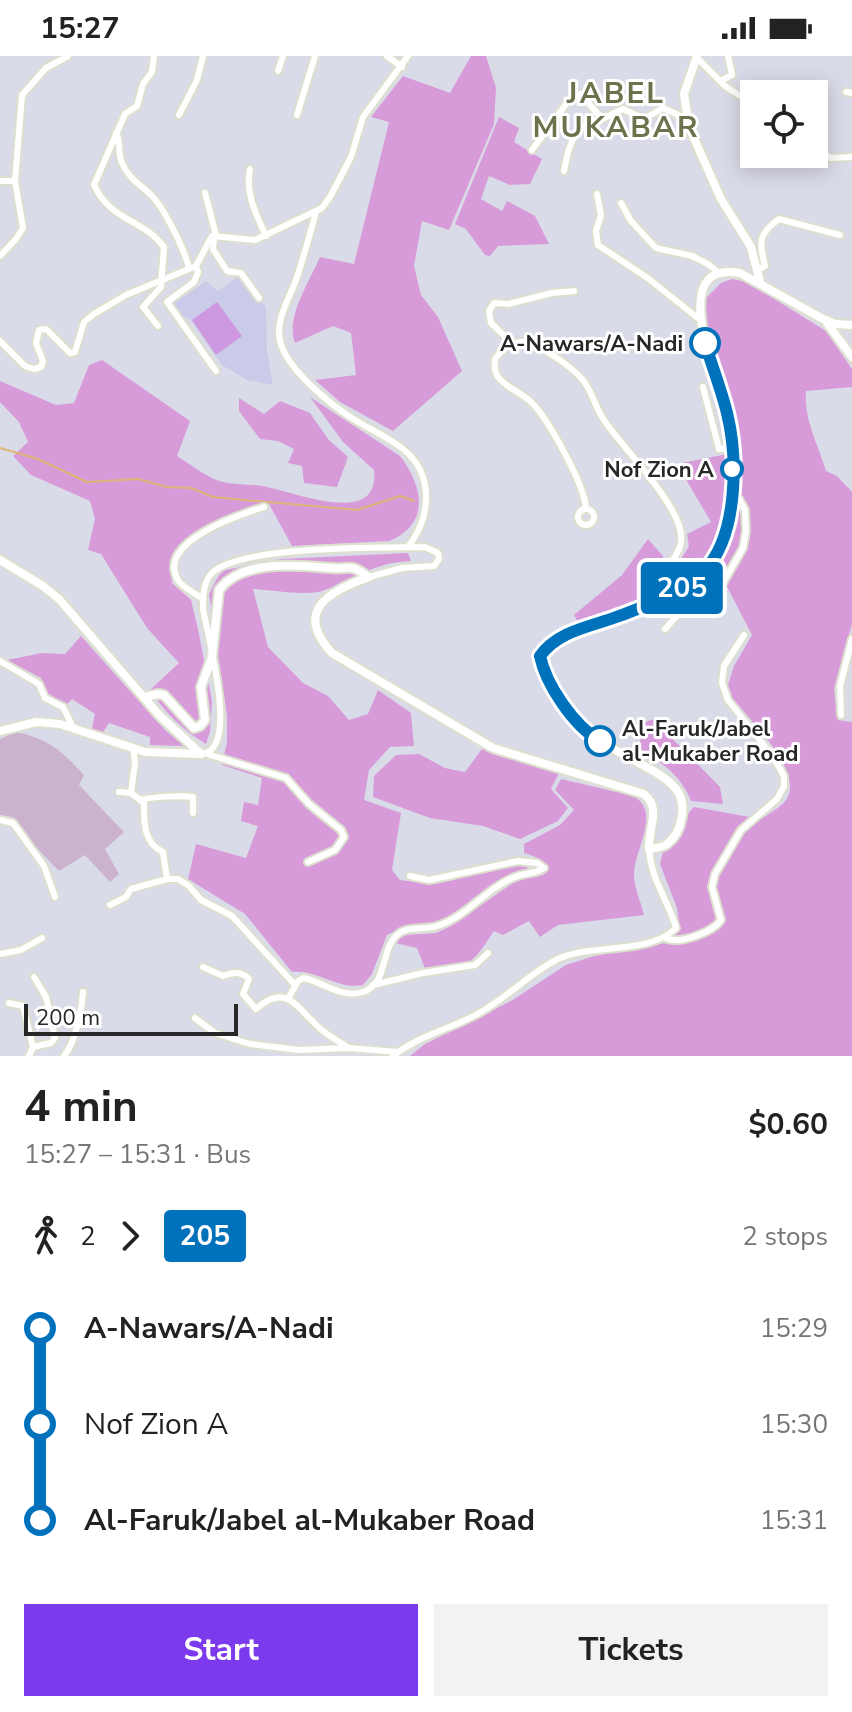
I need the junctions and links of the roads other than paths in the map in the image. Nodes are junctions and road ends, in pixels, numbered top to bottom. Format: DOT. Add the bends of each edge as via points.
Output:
graph roads {
  1 [pos="68,56"];
  2 [pos="154,56"];
  3 [pos="203,56"];
  4 [pos="283,56"];
  5 [pos="315,56"];
  6 [pos="387,56"];
  7 [pos="408,56"];
  8 [pos="728,56"];
  9 [pos="697,57"];
  10 [pos="402,67"];
  11 [pos="278,71"];
  12 [pos="720,81"];
  13 [pos="740,95"];
  14 [pos="179,115"];
  15 [pos="297,115"];
  16 [pos="602,119"];
  17 [pos="687,119"];
  18 [pos="116,133"];
  19 [pos="532,150"];
  20 [pos="828,156"];
  21 [pos="852,157"];
  22 [pos="250,169"];
  23 [pos="564,171"];
  24 [pos="0,181"];
  25 [pos="15,181"];
  26 [pos="205,193"];
  27 [pos="597,194"];
  28 [pos="621,203"];
  29 [pos="316,212"];
  30 [pos="215,235"];
  31 [pos="840,235"];
  32 [pos="266,236"];
  33 [pos="0,256"];
  34 [pos="192,267"];
  35 [pos="757,270"];
  36 [pos="719,273"];
  37 [pos="161,280"];
  38 [pos="760,282"];
  39 [pos="574,291"];
  40 [pos="259,298"];
  41 [pos="699,319"];
  42 [pos="823,319"];
  43 [pos="850,325"];
  44 [pos="158,326"];
  45 [pos="0,341"];
  46 [pos="840,341"];
  47 [pos="512,343"];
  48 [pos="851,354"];
  49 [pos="216,371"];
  50 [pos="703,387"];
  51 [pos="731,448"];
  52 [pos="731,497"];
  53 [pos="264,507"];
  54 [pos="586,509"];
  55 [pos="408,547"];
  56 [pos="0,560"];
  57 [pos="369,577"];
  58 [pos="666,596"];
  59 [pos="203,599"];
  60 [pos="665,629"];
  61 [pos="744,635"];
  62 [pos="852,639"];
  63 [pos="212,657"];
  64 [pos="0,661"];
  65 [pos="144,697"];
  66 [pos="841,715"];
  67 [pos="1,729"];
  68 [pos="74,729"];
  69 [pos="133,747"];
  70 [pos="204,754"];
  71 [pos="119,792"];
  72 [pos="131,793"];
  73 [pos="140,800"];
  74 [pos="193,813"];
  75 [pos="0,820"];
  76 [pos="649,849"];
  77 [pos="308,862"];
  78 [pos="410,876"];
  79 [pos="167,879"];
  80 [pos="55,897"];
  81 [pos="110,905"];
  82 [pos="42,938"];
  83 [pos="666,938"];
  84 [pos="488,953"];
  85 [pos="0,954"];
  86 [pos="203,967"];
  87 [pos="34,977"];
  88 [pos="295,985"];
  89 [pos="373,985"];
  90 [pos="83,992"];
  91 [pos="288,999"];
  92 [pos="9,1003"];
  93 [pos="195,1018"];
  94 [pos="33,1047"];
  95 [pos="349,1048"];
  96 [pos="285,1049"];
  97 [pos="298,1053"];
  98 [pos="395,1054"];
  99 [pos="29,1056"];
  100 [pos="64,1056"];
  101 [pos="280,1056"];
  1 -- 25 [label="street" via="46,68 22,95"];
  2 -- 18 [label="street" via="137,106 125,114"];
  3 -- 14 [label="street"];
  4 -- 11 [label="street"];
  5 -- 15 [label="street"];
  6 -- 10 [label="street"];
  7 -- 10 [label="street"];
  8 -- 12 [label="street" via="732,75"];
  9 -- 12 [label="street"];
  9 -- 17 [label="street" via="684,94"];
  10 -- 29 [label="street" via="363,117 351,157"];
  12 -- 13 [label="street"];
  16 -- 17 [label="street" via="623,109 644,119 663,108"];
  16 -- 19 [label="street" via="581,94 572,96"];
  16 -- 23 [label="street" via="575,133"];
  17 -- 35 [label="street" via="704,166 751,247"];
  18 -- 34 [label="street" via="120,161 160,206"];
  18 -- 37 [label="street" via="94,185 110,210 164,247"];
  20 -- 21 [label="street"];
  22 -- 32 [label="street" via="250,201"];
  24 -- 25 [label="street"];
  25 -- 33 [label="street" via="23,228"];
  26 -- 30 [label="street"];
  27 -- 41 [label="street" via="598,245"];
  28 -- 36 [label="street" via="656,248 692,256"];
  29 -- 32 [label="street"];
  29 -- 55 [label="street" via="279,321 281,347 324,397 413,459 424,485 426,512"];
  30 -- 32 [label="street" via="246,240"];
  30 -- 34 [label="street"];
  30 -- 40 [label="street" via="213,249 227,271 241,273"];
  31 -- 35 [label="street" via="779,219 759,244 765,266"];
  34 -- 37 [label="street"];
  34 -- 49 [label="street" via="198,272 194,282 167,302"];
  35 -- 38 [label="street"];
  36 -- 38 [label="street" via="740,273"];
  36 -- 41 [label="street" via="703,289"];
  37 -- 44 [label="street" via="160,290 143,307"];
  37 -- 45 [label="street" via="104,305 84,322 75,352 62,348 46,329 39,330 41,367 25,366"];
  38 -- 42 [label="street"];
  39 -- 47 [label="street" via="494,303 491,323"];
  41 -- 51 [label="street" via="727,414"];
  42 -- 43 [label="street"];
  42 -- 46 [label="street"];
  43 -- 46 [label="street"];
  46 -- 48 [label="street"];
  47 -- 54 [label="street" via="495,359 495,372 544,418 583,490"];
  47 -- 58 [label="street" via="534,344 582,379 607,425 673,515 681,539 665,572"];
  50 -- 51 [label="street" via="719,449"];
  51 -- 52 [label="street"];
  52 -- 58 [label="street" via="727,528 713,561 697,578"];
  52 -- 60 [label="street" via="745,510 743,548 716,595 685,607"];
  53 -- 59 [label="street" via="215,525 181,550 175,566 178,579"];
  54 -- 54 [label="street" via="578,519 586,529 594,516"];
  55 -- 57 [label="street" via="434,550 439,559 428,568"];
  55 -- 59 [label="street" via="248,558 210,576"];
  56 -- 65 [label="street" via="59,599"];
  57 -- 63 [label="street" via="354,568 297,566 237,575 219,590"];
  57 -- 76 [label="street" via="336,590 317,609 315,630 332,653 493,748 644,794 655,807"];
  58 -- 76 [label="street" via="565,634 540,656 549,684 584,728 661,775 681,797 684,804 674,836 662,847"];
  59 -- 63 [label="street"];
  61 -- 83 [label="street" via="724,666 722,683 728,700 774,758 784,786 777,799 741,830 715,874 712,887 721,920 677,941"];
  62 -- 66 [label="street" via="840,686"];
  63 -- 65 [label="street" via="201,687 205,720 200,726 194,728 182,718 164,695"];
  63 -- 70 [label="street" via="220,724 216,743"];
  64 -- 68 [label="street" via="39,684 45,698 63,707"];
  65 -- 70 [label="street"];
  67 -- 68 [label="street" via="36,722"];
  68 -- 69 [label="street"];
  69 -- 70 [label="street"];
  69 -- 72 [label="street"];
  70 -- 77 [label="street" via="286,778 341,830 344,837 335,850"];
  71 -- 72 [label="street"];
  72 -- 73 [label="street"];
  73 -- 74 [label="street" via="193,797"];
  73 -- 79 [label="street" via="143,825 149,840 163,852"];
  75 -- 80 [label="street" via="13,823 44,866"];
  76 -- 83 [label="street" via="653,877 676,928"];
  78 -- 89 [label="street" via="429,880 518,861 544,868 501,884 452,920 398,933"];
  79 -- 81 [label="street" via="131,889"];
  79 -- 88 [label="street" via="178,879 201,900 232,916"];
  82 -- 85 [label="street"];
  83 -- 98 [label="street" via="559,959 486,1009"];
  84 -- 89 [label="street" via="475,965"];
  86 -- 91 [label="street" via="223,976 243,974 249,979 243,994 256,1009 269,999"];
  87 -- 94 [label="street" via="46,997 55,1038"];
  88 -- 89 [label="street" via="304,978 351,994"];
  88 -- 91 [label="street"];
  90 -- 100 [label="street" via="71,1047"];
  91 -- 95 [label="street"];
  92 -- 94 [label="street" via="23,1006"];
  93 -- 96 [label="street" via="226,1038"];
  94 -- 99 [label="street"];
  95 -- 97 [label="street"];
  95 -- 98 [label="street"];
  96 -- 97 [label="street"];
  96 -- 101 [label="street"];
}
